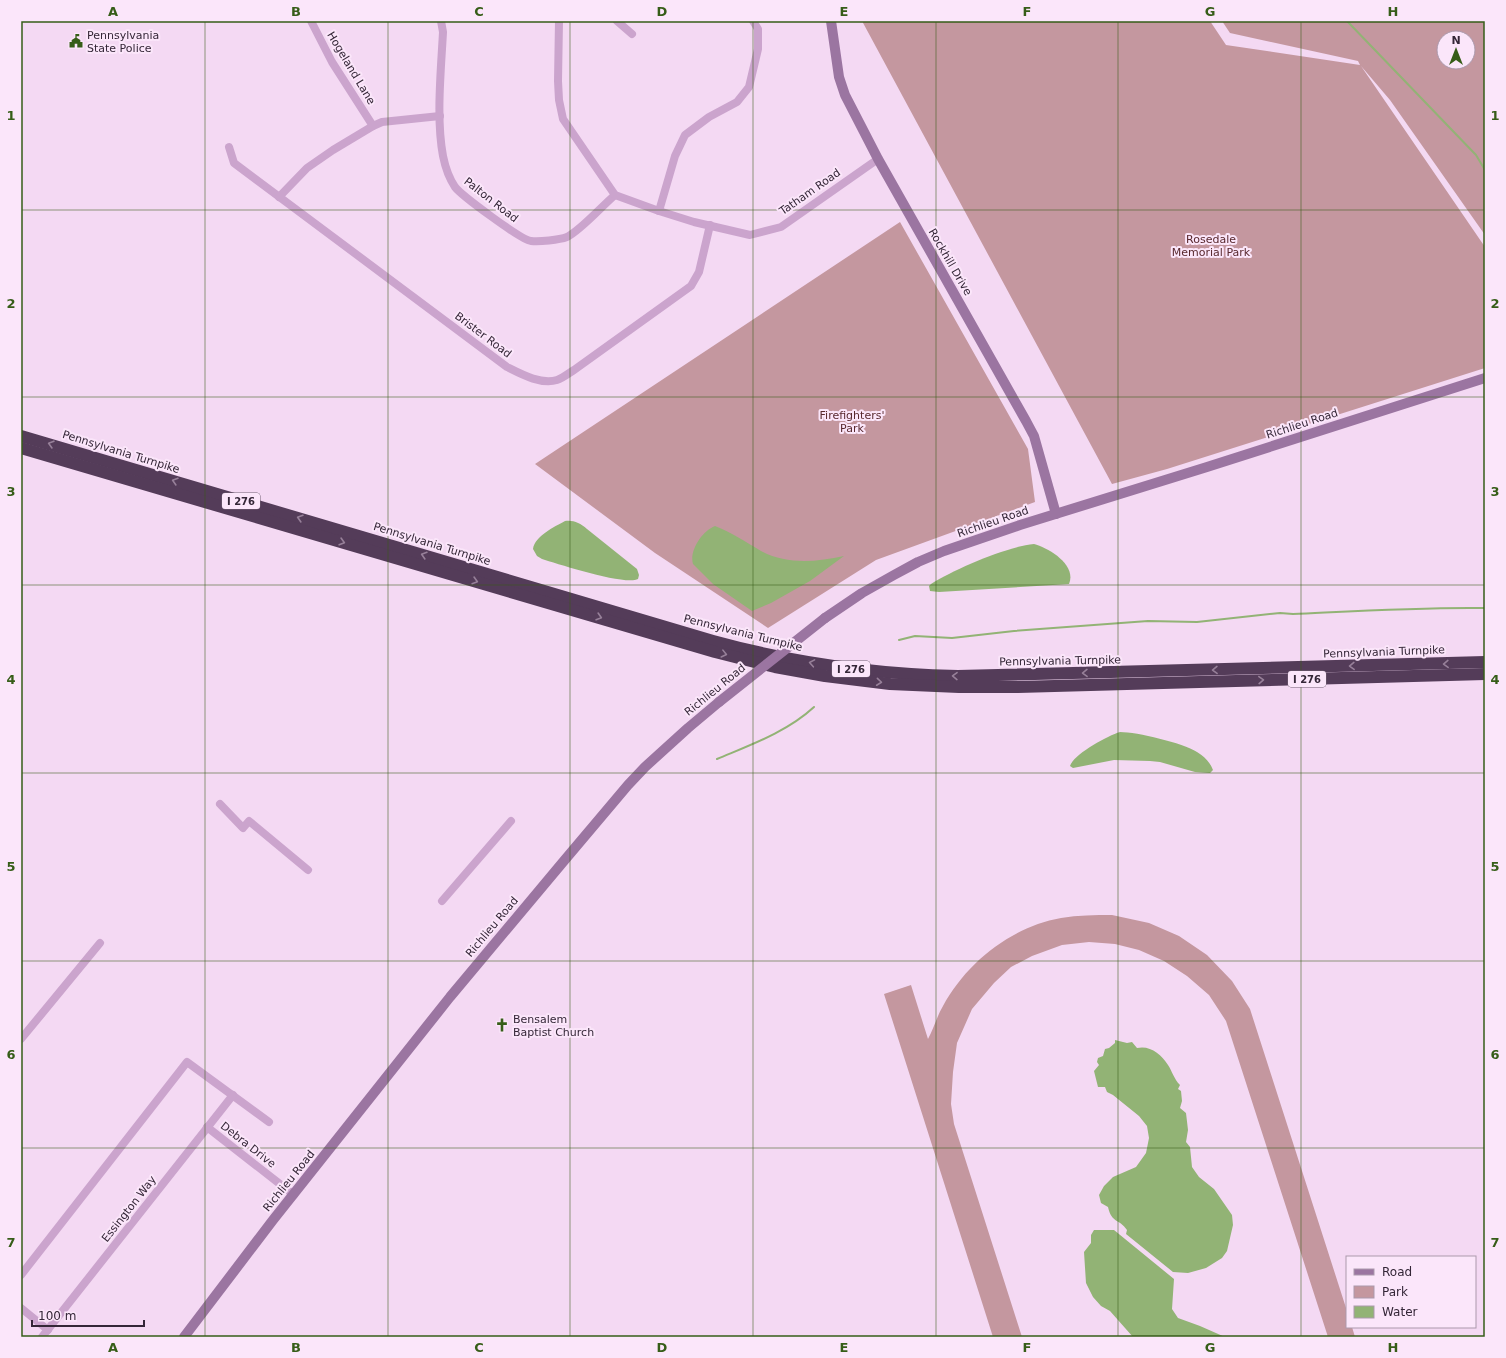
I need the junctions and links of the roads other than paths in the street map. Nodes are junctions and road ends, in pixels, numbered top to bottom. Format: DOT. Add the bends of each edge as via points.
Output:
graph roads {
  1 [pos="311,21"];
  2 [pos="441,21"];
  3 [pos="559,21"];
  4 [pos="618,21"];
  5 [pos="753,21"];
  6 [pos="831,21"];
  7 [pos="632,34"];
  8 [pos="440,116"];
  9 [pos="373,126"];
  10 [pos="229,147"];
  11 [pos="878,159"];
  12 [pos="614,195"];
  13 [pos="279,197"];
  14 [pos="659,211"];
  15 [pos="710,225"];
  16 [pos="1485,378"];
  17 [pos="21,436"];
  18 [pos="21,448"];
  19 [pos="21,453"];
  20 [pos="103,472"];
  21 [pos="1056,514"];
  22 [pos="1485,662"];
  23 [pos="1485,674"];
  24 [pos="220,804"];
  25 [pos="511,821"];
  26 [pos="308,870"];
  27 [pos="442,901"];
  28 [pos="100,943"];
  29 [pos="21,1039"];
  30 [pos="233,1096"];
  31 [pos="269,1122"];
  32 [pos="207,1127"];
  33 [pos="294,1195"];
  34 [pos="21,1275"];
  35 [pos="21,1308"];
  36 [pos="48,1330"];
  37 [pos="42,1337"];
  38 [pos="184,1337"];
  1 -- 9 [label="street, Hogeland Lane" via="332,62"];
  2 -- 8 [label="street, Palton Road" via="443,32"];
  3 -- 12 [label="street" via="558,81 563,119"];
  4 -- 7 [label="street"];
  5 -- 14 [label="street" via="758,30 758,49 749,87 737,102 708,118 685,135 675,156"];
  6 -- 11 [label="main road, Rockhill Drive" via="839,77 845,95"];
  8 -- 9 [label="street" via="382,122"];
  8 -- 12 [label="street, Palton Road" via="443,156 456,188 501,224 530,241 566,237"];
  9 -- 13 [label="street" via="307,168"];
  10 -- 13 [label="street, Brister Road" via="234,163"];
  11 -- 15 [label="street, Tatham Road" via="781,226 750,235"];
  11 -- 21 [label="main road, Rockhill Drive" via="1034,436"];
  12 -- 14 [label="street, Tatham Road"];
  13 -- 15 [label="street, Brister Road" via="507,368 542,380 557,380 574,370 690,286 699,272"];
  14 -- 15 [label="street, Tatham Road"];
  16 -- 21 [label="main road, Richlieu Road"];
  22 -- 17 [label="highway, Pennsylvania Turnpike / I 276, one-way" via="958,676 887,673 825,665 713,641"];
  18 -- 20 [label="highway, Pennsylvania Turnpike / I 276"];
  19 -- 20 [label="highway"];
  20 -- 23 [label="highway, Pennsylvania Turnpike / I 276, one-way" via="715,652 826,676 890,684 990,687"];
  21 -- 33 [label="main road, Richlieu Road, bridge" via="918,562 862,593 825,618 661,751 618,797 450,997"];
  24 -- 26 [label="street" via="243,828 249,821"];
  25 -- 27 [label="street"];
  28 -- 29 [label="street"];
  30 -- 31 [label="street"];
  30 -- 32 [label="street, Essington Way"];
  30 -- 34 [label="street" via="187,1062"];
  32 -- 33 [label="street, Debra Drive"];
  32 -- 36 [label="street, Essington Way"];
  33 -- 38 [label="main road, Richlieu Road"];
  35 -- 36 [label="street"];
  36 -- 37 [label="street, Essington Way"];
}
